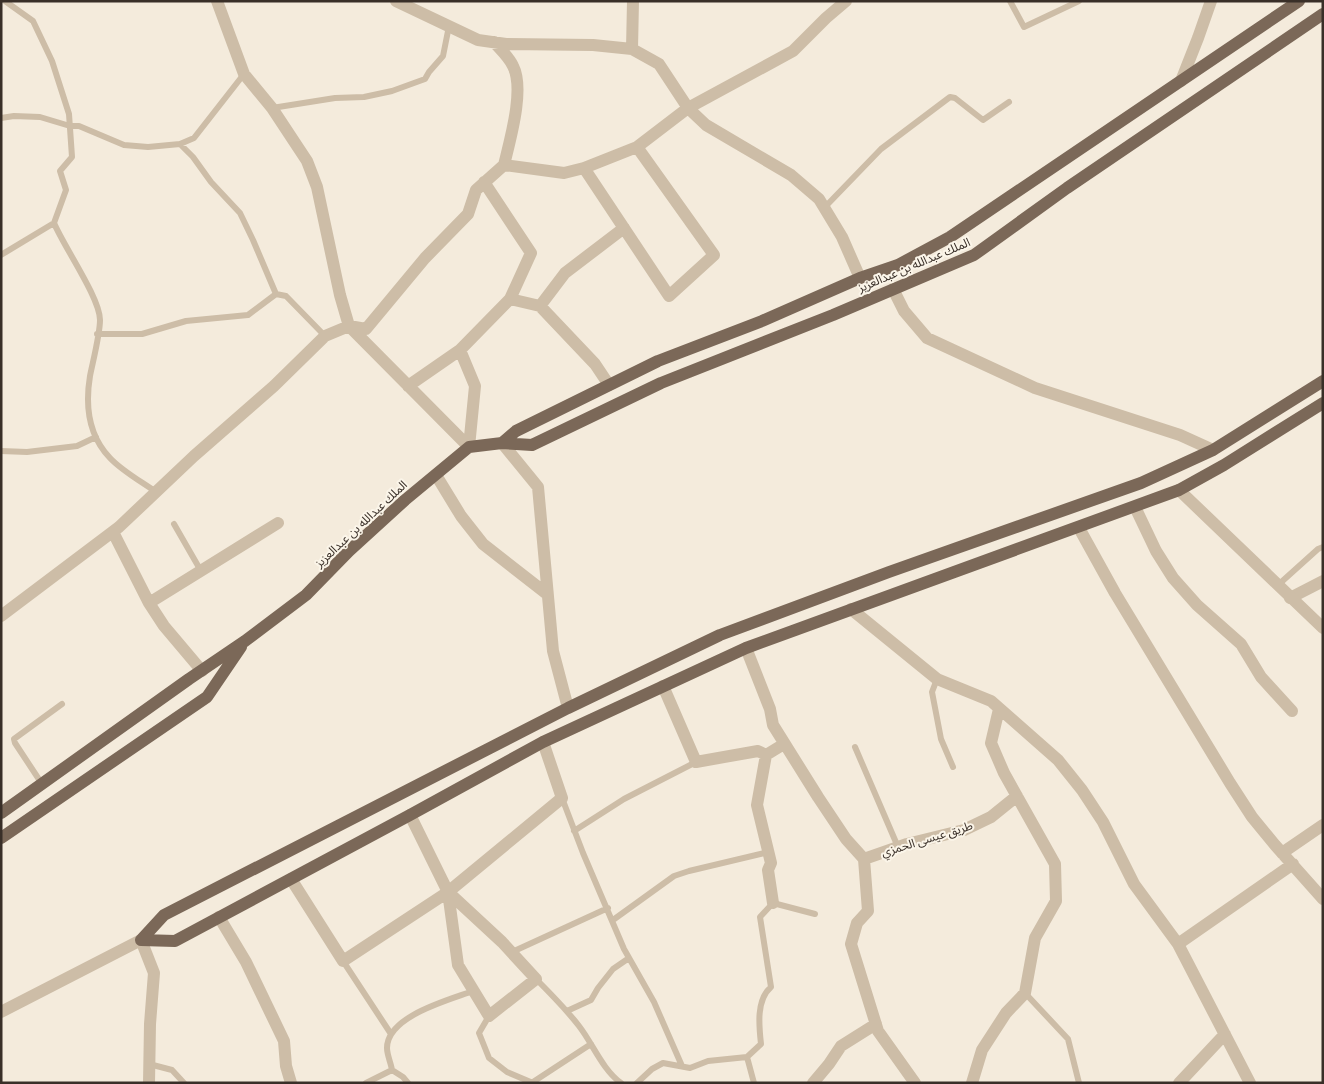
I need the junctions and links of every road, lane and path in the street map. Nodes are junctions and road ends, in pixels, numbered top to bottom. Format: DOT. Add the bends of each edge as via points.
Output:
graph roads {
  1 [pos="5,1"];
  2 [pos="217,1"];
  3 [pos="396,1"];
  4 [pos="633,1"];
  5 [pos="846,1"];
  6 [pos="1010,1"];
  7 [pos="1079,1"];
  8 [pos="1210,1"];
  9 [pos="1299,1"];
  10 [pos="1323,14"];
  11 [pos="449,26"];
  12 [pos="494,42"];
  13 [pos="632,49"];
  14 [pos="244,74"];
  15 [pos="1181,81"];
  16 [pos="1009,102"];
  17 [pos="272,108"];
  18 [pos="688,108"];
  19 [pos="1,118"];
  20 [pos="70,126"];
  21 [pos="180,144"];
  22 [pos="637,147"];
  23 [pos="504,165"];
  24 [pos="584,168"];
  25 [pos="484,182"];
  26 [pos="825,207"];
  27 [pos="54,223"];
  28 [pos="624,228"];
  29 [pos="1,255"];
  30 [pos="860,278"];
  31 [pos="893,289"];
  32 [pos="276,294"];
  33 [pos="510,299"];
  34 [pos="540,306"];
  35 [pos="349,326"];
  36 [pos="98,334"];
  37 [pos="325,336"];
  38 [pos="460,350"];
  39 [pos="1323,381"];
  40 [pos="609,385"];
  41 [pos="408,386"];
  42 [pos="1323,403"];
  43 [pos="96,438"];
  44 [pos="502,443"];
  45 [pos="469,447"];
  46 [pos="1213,450"];
  47 [pos="1,451"];
  48 [pos="1224,465"];
  49 [pos="436,475"];
  50 [pos="1179,490"];
  51 [pos="156,492"];
  52 [pos="1135,507"];
  53 [pos="278,523"];
  54 [pos="174,524"];
  55 [pos="1079,528"];
  56 [pos="113,532"];
  57 [pos="1323,548"];
  58 [pos="201,571"];
  59 [pos="1323,581"];
  60 [pos="1278,585"];
  61 [pos="548,594"];
  62 [pos="1290,598"];
  63 [pos="149,603"];
  64 [pos="851,609"];
  65 [pos="1,616"];
  66 [pos="1323,628"];
  67 [pos="245,641"];
  68 [pos="746,648"];
  69 [pos="202,670"];
  70 [pos="937,679"];
  71 [pos="663,686"];
  72 [pos="62,704"];
  73 [pos="568,708"];
  74 [pos="1000,709"];
  75 [pos="1292,710"];
  76 [pos="578,725"];
  77 [pos="543,742"];
  78 [pos="784,744"];
  79 [pos="855,748"];
  80 [pos="766,755"];
  81 [pos="696,762"];
  82 [pos="953,767"];
  83 [pos="42,784"];
  84 [pos="1017,796"];
  85 [pos="562,798"];
  86 [pos="1,813"];
  87 [pos="410,816"];
  88 [pos="1323,825"];
  89 [pos="574,831"];
  90 [pos="1,838"];
  91 [pos="898,848"];
  92 [pos="768,852"];
  93 [pos="1282,853"];
  94 [pos="864,859"];
  95 [pos="1293,864"];
  96 [pos="292,879"];
  97 [pos="448,892"];
  98 [pos="1323,899"];
  99 [pos="773,903"];
  100 [pos="608,908"];
  101 [pos="815,914"];
  102 [pos="219,918"];
  103 [pos="612,920"];
  104 [pos="141,940"];
  105 [pos="1178,944"];
  106 [pos="512,952"];
  107 [pos="629,958"];
  108 [pos="343,961"];
  109 [pos="536,979"];
  110 [pos="473,991"];
  111 [pos="1025,993"];
  112 [pos="567,1011"];
  113 [pos="1,1012"];
  114 [pos="488,1016"];
  115 [pos="876,1024"];
  116 [pos="391,1034"];
  117 [pos="1225,1034"];
  118 [pos="591,1044"];
  119 [pos="747,1057"];
  120 [pos="149,1064"];
  121 [pos="682,1066"];
  122 [pos="392,1070"];
  123 [pos="533,1082"];
  124 [pos="149,1083"];
  125 [pos="184,1083"];
  126 [pos="292,1083"];
  127 [pos="366,1083"];
  128 [pos="408,1083"];
  129 [pos="621,1083"];
  130 [pos="637,1083"];
  131 [pos="754,1083"];
  132 [pos="813,1083"];
  133 [pos="915,1083"];
  134 [pos="972,1083"];
  135 [pos="1079,1083"];
  136 [pos="1179,1083"];
  137 [pos="1250,1083"];
  1 -- 20 [label="lane" via="33,21 52,61"];
  2 -- 14 [label="street"];
  3 -- 11 [label="street"];
  4 -- 13 [label="street"];
  5 -- 18 [label="street" via="793,51"];
  6 -- 7 [label="lane" via="1024,27"];
  8 -- 15 [label="street"];
  9 -- 15 [label="main road, الملك عبدالله بن عبدالعزيز"];
  10 -- 31 [label="main road, الملك عبدالله بن عبدالعزيز" via="974,255"];
  11 -- 12 [label="street" via="478,40"];
  11 -- 17 [label="lane" via="443,56 426,79 364,97"];
  12 -- 13 [label="street"];
  12 -- 23 [label="street" via="514,66 518,90 514,126"];
  13 -- 18 [label="street" via="659,64"];
  14 -- 17 [label="street"];
  14 -- 21 [label="lane" via="194,138"];
  15 -- 30 [label="main road, الملك عبدالله بن عبدالعزيز" via="950,237 898,265"];
  16 -- 26 [label="lane" via="983,120 950,97 881,149"];
  17 -- 35 [label="street" via="307,161"];
  18 -- 22 [label="street"];
  18 -- 26 [label="street" via="706,125 790,175"];
  19 -- 20 [label="lane" via="40,117"];
  20 -- 21 [label="lane" via="79,126 124,145"];
  20 -- 27 [label="lane" via="72,157 60,171 66,190"];
  21 -- 32 [label="lane" via="240,213"];
  22 -- 24 [label="street"];
  22 -- 28 [label="street" via="714,255 670,296"];
  23 -- 24 [label="street" via="564,173"];
  23 -- 25 [label="street"];
  24 -- 28 [label="street"];
  25 -- 33 [label="street" via="532,253"];
  25 -- 35 [label="street" via="476,190 468,214 425,258 366,329"];
  26 -- 30 [label="street"];
  27 -- 29 [label="lane"];
  27 -- 36 [label="lane" via="96,302 100,319"];
  28 -- 34 [label="street" via="565,272"];
  30 -- 40 [label="main road, الملك عبدالله بن عبدالعزيز" via="762,321 658,361"];
  31 -- 44 [label="main road, الملك عبدالله بن عبدالعزيز" via="661,383 532,445"];
  31 -- 46 [label="street" via="904,311 928,338 1036,388"];
  32 -- 36 [label="lane" via="248,315 186,321 142,334"];
  32 -- 37 [label="lane" via="286,296"];
  33 -- 34 [label="street"];
  33 -- 38 [label="street"];
  34 -- 40 [label="street" via="596,364"];
  35 -- 37 [label="street"];
  35 -- 41 [label="street"];
  36 -- 43 [label="lane" via="89,383 91,427"];
  37 -- 51 [label="street"];
  38 -- 41 [label="street"];
  38 -- 45 [label="street" via="476,386"];
  39 -- 46 [label="main road"];
  40 -- 44 [label="main road, الملك عبدالله بن عبدالعزيز" via="516,430"];
  41 -- 45 [label="street"];
  42 -- 48 [label="main road"];
  43 -- 47 [label="lane" via="78,446 28,452"];
  43 -- 51 [label="lane" via="111,460"];
  44 -- 45 [label="main road, الملك عبدالله بن عبدالعزيز"];
  44 -- 61 [label="street" via="538,487"];
  45 -- 49 [label="main road, الملك عبدالله بن عبدالعزيز"];
  46 -- 48 [label="main road"];
  46 -- 73 [label="main road" via="1141,484 720,635"];
  48 -- 50 [label="main road"];
  49 -- 61 [label="street" via="461,516 484,544"];
  49 -- 67 [label="main road, الملك عبدالله بن عبدالعزيز" via="349,551 306,595"];
  50 -- 52 [label="main road"];
  50 -- 60 [label="street"];
  51 -- 56 [label="street"];
  52 -- 55 [label="main road"];
  52 -- 75 [label="street" via="1173,578 1197,605 1241,644 1261,677"];
  53 -- 58 [label="street"];
  54 -- 58 [label="lane"];
  55 -- 64 [label="main road"];
  55 -- 93 [label="street" via="1198,733 1252,817"];
  56 -- 63 [label="street"];
  56 -- 65 [label="street"];
  57 -- 60 [label="lane"];
  58 -- 63 [label="street"];
  59 -- 62 [label="street"];
  60 -- 62 [label="street"];
  61 -- 73 [label="street" via="553,651"];
  62 -- 66 [label="street"];
  63 -- 69 [label="street" via="164,626"];
  64 -- 68 [label="main road"];
  64 -- 70 [label="street"];
  67 -- 69 [label="main road, الملك عبدالله بن عبدالعزيز"];
  67 -- 90 [label="main road, الملك عبدالله بن عبدالعزيز" via="207,697"];
  68 -- 71 [label="main road"];
  68 -- 78 [label="street" via="773,725"];
  69 -- 83 [label="main road, الملك عبدالله بن عبدالعزيز"];
  70 -- 74 [label="street" via="991,700"];
  70 -- 82 [label="lane" via="932,692 937,720"];
  71 -- 76 [label="main road"];
  71 -- 81 [label="street"];
  72 -- 83 [label="lane" via="14,739"];
  73 -- 76 [label="main road"];
  73 -- 104 [label="main road" via="164,915"];
  74 -- 84 [label="street" via="991,743"];
  74 -- 105 [label="street" via="1058,760 1082,790 1103,822 1134,884"];
  76 -- 77 [label="main road"];
  77 -- 85 [label="street"];
  77 -- 87 [label="main road"];
  78 -- 80 [label="street"];
  78 -- 94 [label="street" via="846,839"];
  79 -- 91 [label="lane"];
  80 -- 81 [label="street" via="758,751"];
  80 -- 92 [label="street" via="757,805"];
  81 -- 89 [label="lane"];
  83 -- 86 [label="main road, الملك عبدالله بن عبدالعزيز"];
  84 -- 91 [label="street, طريق عيسى الحمزي" via="991,817 964,830"];
  84 -- 111 [label="street" via="1055,864 1056,901 1035,938"];
  85 -- 89 [label="lane"];
  85 -- 97 [label="street"];
  87 -- 96 [label="main road"];
  87 -- 97 [label="street"];
  88 -- 93 [label="street"];
  89 -- 100 [label="lane"];
  91 -- 94 [label="street, طريق عيسى الحمزي"];
  92 -- 99 [label="street"];
  92 -- 103 [label="lane" via="674,876"];
  93 -- 95 [label="street"];
  94 -- 115 [label="street, طريق عيسى الحمزي" via="868,910 857,923 851,944"];
  95 -- 98 [label="street"];
  95 -- 105 [label="street"];
  96 -- 102 [label="main road"];
  96 -- 108 [label="street"];
  97 -- 106 [label="street"];
  97 -- 108 [label="street"];
  97 -- 110 [label="street" via="458,965"];
  99 -- 101 [label="lane"];
  99 -- 119 [label="lane" via="760,917 771,987 765,992 758,1019 760,1044"];
  100 -- 103 [label="lane"];
  100 -- 106 [label="lane"];
  102 -- 104 [label="main road" via="175,941"];
  102 -- 126 [label="street" via="246,962 284,1041 286,1066"];
  103 -- 107 [label="lane"];
  104 -- 113 [label="street"];
  104 -- 120 [label="street" via="154,973"];
  105 -- 117 [label="street"];
  106 -- 109 [label="street"];
  107 -- 112 [label="lane" via="613,969 591,1000"];
  107 -- 121 [label="lane" via="654,1002"];
  108 -- 116 [label="lane"];
  109 -- 112 [label="lane"];
  109 -- 114 [label="street"];
  110 -- 114 [label="street"];
  110 -- 116 [label="lane" via="421,1010 403,1021"];
  111 -- 134 [label="street" via="1006,1013 982,1050"];
  111 -- 135 [label="lane" via="1068,1039"];
  112 -- 118 [label="lane"];
  114 -- 123 [label="lane" via="478,1033 489,1058 507,1072"];
  115 -- 132 [label="street" via="841,1046"];
  115 -- 133 [label="street, طريق عيسى الحمزي"];
  116 -- 122 [label="lane" via="387,1047"];
  117 -- 136 [label="street"];
  117 -- 137 [label="street"];
  118 -- 123 [label="lane"];
  118 -- 129 [label="lane" via="610,1074"];
  119 -- 121 [label="lane" via="708,1061 690,1068"];
  119 -- 131 [label="lane"];
  120 -- 124 [label="street"];
  120 -- 125 [label="lane" via="172,1070"];
  121 -- 130 [label="lane" via="663,1063"];
  122 -- 127 [label="lane"];
  122 -- 128 [label="lane"];
}
